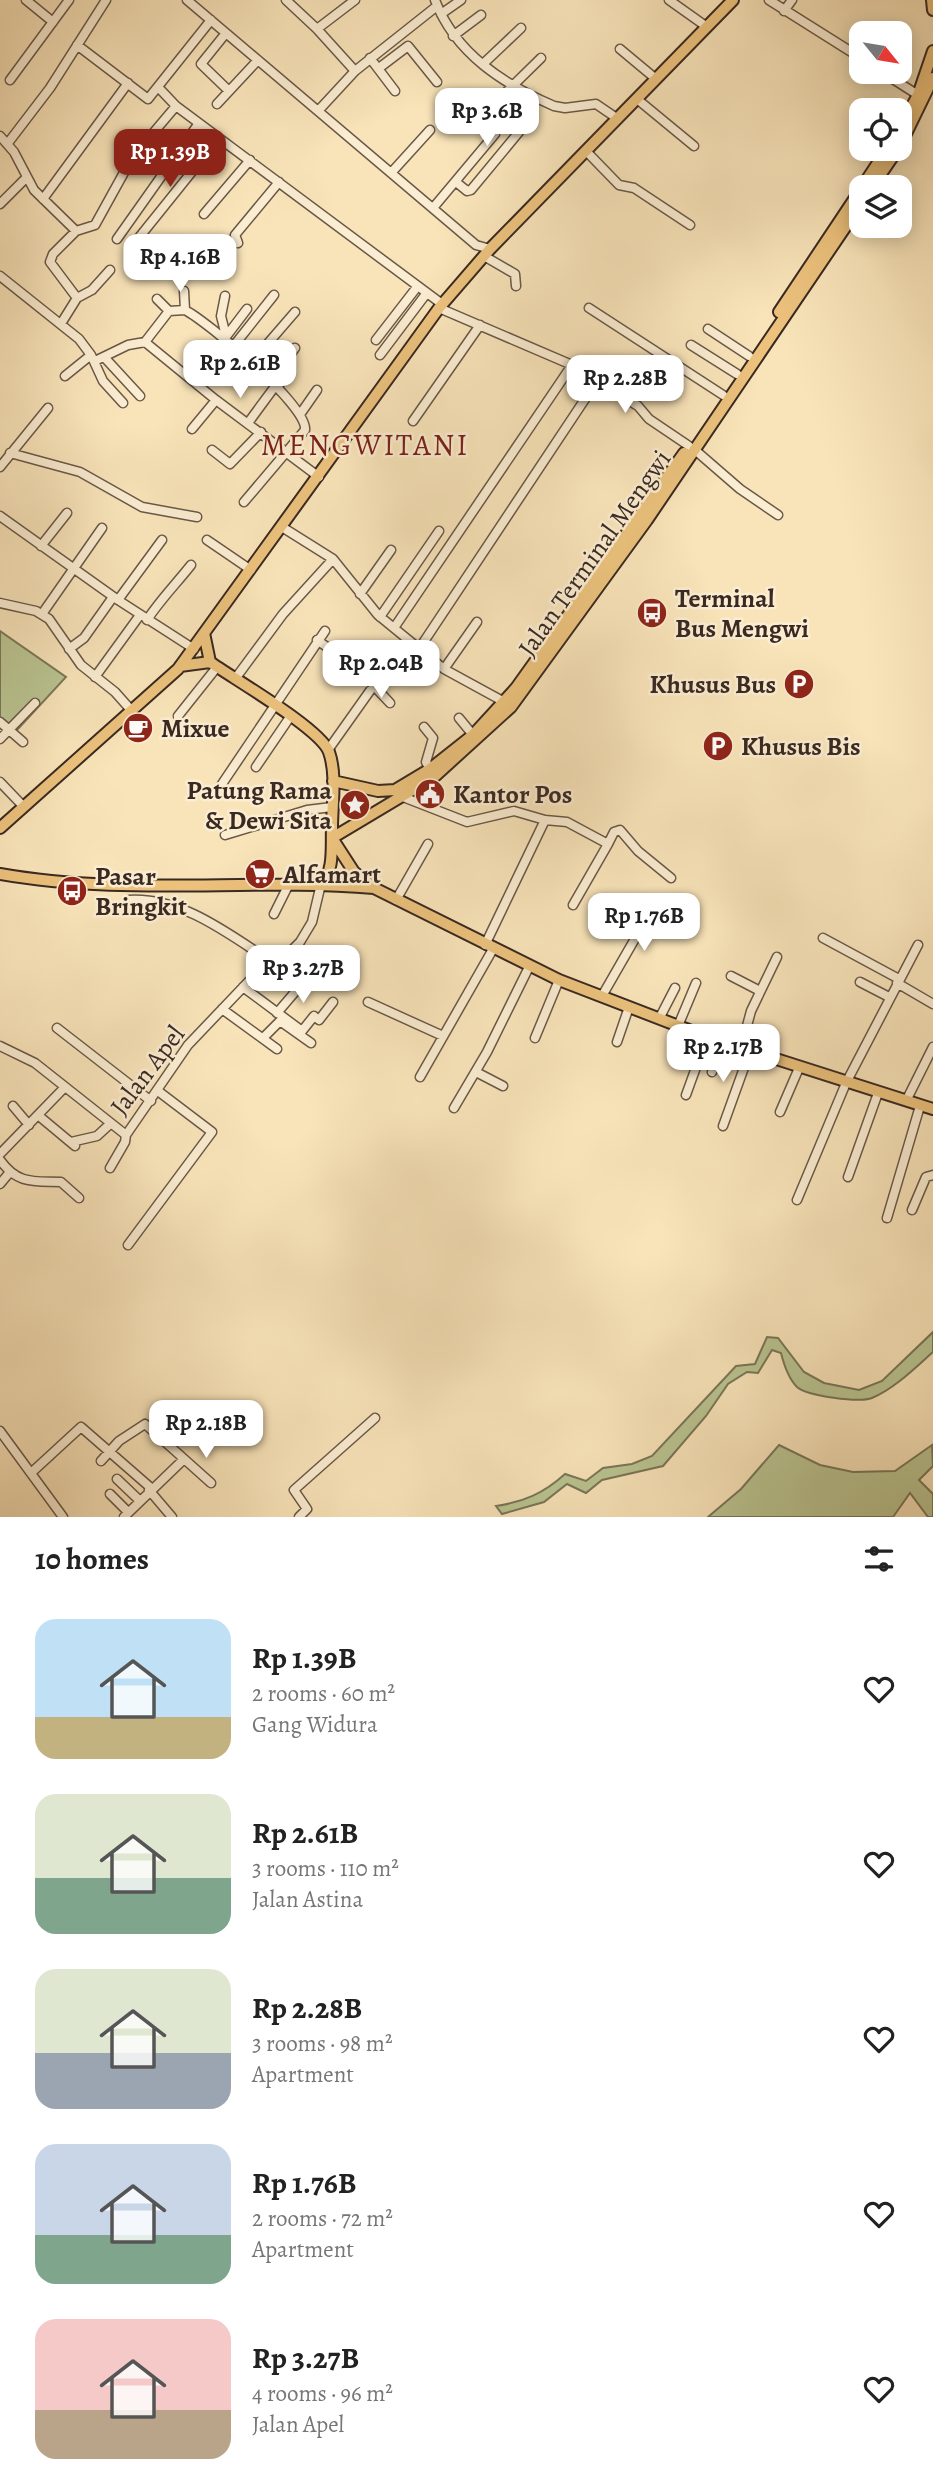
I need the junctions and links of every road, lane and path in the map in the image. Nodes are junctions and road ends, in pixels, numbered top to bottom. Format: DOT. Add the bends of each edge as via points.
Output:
graph roads {
  1 [pos="26,0"];
  2 [pos="69,0"];
  3 [pos="106,0"];
  4 [pos="187,0"];
  5 [pos="286,0"];
  6 [pos="355,0"];
  7 [pos="461,0"];
  8 [pos="670,0"];
  9 [pos="733,0"];
  10 [pos="769,0"];
  11 [pos="792,0"];
  12 [pos="932,0"];
  13 [pos="438,7"];
  14 [pos="933,10"];
  15 [pos="784,11"];
  16 [pos="481,15"];
  17 [pos="211,20"];
  18 [pos="53,22"];
  19 [pos="707,27"];
  20 [pos="521,28"];
  21 [pos="317,29"];
  22 [pos="226,33"];
  23 [pos="453,36"];
  24 [pos="78,45"];
  25 [pos="620,49"];
  26 [pos="849,51"];
  27 [pos="933,51"];
  28 [pos="370,58"];
  29 [pos="541,58"];
  30 [pos="258,60"];
  31 [pos="483,64"];
  32 [pos="379,68"];
  33 [pos="355,71"];
  34 [pos="933,78"];
  35 [pos="656,79"];
  36 [pos="10,80"];
  37 [pos="437,82"];
  38 [pos="128,83"];
  39 [pos="513,84"];
  40 [pos="901,84"];
  41 [pos="158,87"];
  42 [pos="395,90"];
  43 [pos="229,91"];
  44 [pos="918,95"];
  45 [pos="637,99"];
  46 [pos="217,104"];
  47 [pos="176,106"];
  48 [pos="912,106"];
  49 [pos="488,110"];
  50 [pos="318,111"];
  51 [pos="618,119"];
  52 [pos="912,121"];
  53 [pos="200,123"];
  54 [pos="430,130"];
  55 [pos="519,132"];
  56 [pos="495,134"];
  57 [pos="0,136"];
  58 [pos="219,138"];
  59 [pos="8,144"];
  60 [pos="694,146"];
  61 [pos="586,151"];
  62 [pos="250,160"];
  63 [pos="391,173"];
  64 [pos="26,178"];
  65 [pos="279,182"];
  66 [pos="456,182"];
  67 [pos="43,199"];
  68 [pos="0,204"];
  69 [pos="433,208"];
  70 [pos="849,208"];
  71 [pos="204,214"];
  72 [pos="849,219"];
  73 [pos="690,225"];
  74 [pos="76,231"];
  75 [pos="117,240"];
  76 [pos="238,243"];
  77 [pos="133,245"];
  78 [pos="485,255"];
  79 [pos="816,262"];
  80 [pos="110,270"];
  81 [pos="0,276"];
  82 [pos="516,285"];
  83 [pos="417,287"];
  84 [pos="184,291"];
  85 [pos="426,294"];
  86 [pos="274,295"];
  87 [pos="225,296"];
  88 [pos="77,298"];
  89 [pos="157,299"];
  90 [pos="440,306"];
  91 [pos="589,308"];
  92 [pos="247,309"];
  93 [pos="185,310"];
  94 [pos="169,311"];
  95 [pos="295,313"];
  96 [pos="62,322"];
  97 [pos="480,325"];
  98 [pos="708,329"];
  99 [pos="224,338"];
  100 [pos="376,340"];
  101 [pos="145,342"];
  102 [pos="691,345"];
  103 [pos="232,348"];
  104 [pos="295,348"];
  105 [pos="380,355"];
  106 [pos="749,356"];
  107 [pos="93,358"];
  108 [pos="105,358"];
  109 [pos="251,363"];
  110 [pos="572,365"];
  111 [pos="288,372"];
  112 [pos="737,374"];
  113 [pos="65,376"];
  114 [pos="597,381"];
  115 [pos="275,384"];
  116 [pos="317,390"];
  117 [pos="723,395"];
  118 [pos="140,396"];
  119 [pos="216,400"];
  120 [pos="123,404"];
  121 [pos="48,408"];
  122 [pos="301,413"];
  123 [pos="412,421"];
  124 [pos="248,423"];
  125 [pos="192,429"];
  126 [pos="261,432"];
  127 [pos="692,448"];
  128 [pos="212,450"];
  129 [pos="288,451"];
  130 [pos="6,453"];
  131 [pos="0,467"];
  132 [pos="319,477"];
  133 [pos="244,502"];
  134 [pos="67,513"];
  135 [pos="778,515"];
  136 [pos="0,516"];
  137 [pos="197,517"];
  138 [pos="282,527"];
  139 [pos="102,528"];
  140 [pos="439,531"];
  141 [pos="162,540"];
  142 [pos="207,540"];
  143 [pos="41,546"];
  144 [pos="391,551"];
  145 [pos="333,559"];
  146 [pos="191,565"];
  147 [pos="73,569"];
  148 [pos="251,570"];
  149 [pos="360,594"];
  150 [pos="115,598"];
  151 [pos="0,603"];
  152 [pos="42,614"];
  153 [pos="143,617"];
  154 [pos="380,617"];
  155 [pos="477,622"];
  156 [pos="394,628"];
  157 [pos="325,631"];
  158 [pos="204,633"];
  159 [pos="317,640"];
  160 [pos="407,640"];
  161 [pos="69,649"];
  162 [pos="194,649"];
  163 [pos="419,649"];
  164 [pos="214,664"];
  165 [pos="180,666"];
  166 [pos="444,669"];
  167 [pos="95,677"];
  168 [pos="236,683"];
  169 [pos="373,687"];
  170 [pos="36,703"];
  171 [pos="390,703"];
  172 [pos="507,704"];
  173 [pos="273,705"];
  174 [pos="131,710"];
  175 [pos="178,716"];
  176 [pos="290,717"];
  177 [pos="459,718"];
  178 [pos="0,722"];
  179 [pos="424,727"];
  180 [pos="9,728"];
  181 [pos="472,735"];
  182 [pos="0,738"];
  183 [pos="23,742"];
  184 [pos="328,750"];
  185 [pos="256,767"];
  186 [pos="432,773"];
  187 [pos="333,781"];
  188 [pos="0,782"];
  189 [pos="222,785"];
  190 [pos="403,797"];
  191 [pos="23,806"];
  192 [pos="332,807"];
  193 [pos="545,820"];
  194 [pos="0,828"];
  195 [pos="225,835"];
  196 [pos="331,838"];
  197 [pos="428,844"];
  198 [pos="608,844"];
  199 [pos="0,874"];
  200 [pos="671,878"];
  201 [pos="289,884"];
  202 [pos="321,884"];
  203 [pos="374,888"];
  204 [pos="129,900"];
  205 [pos="396,900"];
  206 [pos="573,905"];
  207 [pos="643,908"];
  208 [pos="274,914"];
  209 [pos="823,938"];
  210 [pos="918,945"];
  211 [pos="489,947"];
  212 [pos="777,957"];
  213 [pos="269,960"];
  214 [pos="529,967"];
  215 [pos="731,976"];
  216 [pos="307,978"];
  217 [pos="559,980"];
  218 [pos="898,981"];
  219 [pos="860,982"];
  220 [pos="696,983"];
  221 [pos="243,987"];
  222 [pos="675,988"];
  223 [pos="760,991"];
  224 [pos="602,996"];
  225 [pos="889,997"];
  226 [pos="333,1002"];
  227 [pos="368,1002"];
  228 [pos="933,1004"];
  229 [pos="629,1007"];
  230 [pos="222,1009"];
  231 [pos="277,1013"];
  232 [pos="659,1018"];
  233 [pos="678,1026"];
  234 [pos="57,1028"];
  235 [pos="443,1037"];
  236 [pos="706,1037"];
  237 [pos="263,1038"];
  238 [pos="535,1038"];
  239 [pos="617,1042"];
  240 [pos="312,1043"];
  241 [pos="723,1043"];
  242 [pos="0,1046"];
  243 [pos="933,1047"];
  244 [pos="277,1049"];
  245 [pos="745,1050"];
  246 [pos="799,1068"];
  247 [pos="476,1072"];
  248 [pos="712,1072"];
  249 [pos="420,1077"];
  250 [pos="846,1083"];
  251 [pos="503,1086"];
  252 [pos="65,1087"];
  253 [pos="158,1091"];
  254 [pos="878,1093"];
  255 [pos="686,1095"];
  256 [pos="151,1101"];
  257 [pos="906,1101"];
  258 [pos="920,1105"];
  259 [pos="13,1106"];
  260 [pos="454,1108"];
  261 [pos="933,1110"];
  262 [pos="780,1112"];
  263 [pos="39,1116"];
  264 [pos="110,1124"];
  265 [pos="29,1125"];
  266 [pos="723,1126"];
  267 [pos="126,1135"];
  268 [pos="1,1155"];
  269 [pos="110,1168"];
  270 [pos="10,1172"];
  271 [pos="933,1175"];
  272 [pos="848,1177"];
  273 [pos="0,1184"];
  274 [pos="79,1198"];
  275 [pos="797,1200"];
  276 [pos="912,1210"];
  277 [pos="887,1218"];
  278 [pos="128,1244"];
  279 [pos="375,1418"];
  280 [pos="0,1431"];
  281 [pos="110,1450"];
  282 [pos="183,1460"];
  283 [pos="101,1461"];
  284 [pos="31,1474"];
  285 [pos="117,1479"];
  286 [pos="211,1483"];
  287 [pos="150,1489"];
  288 [pos="110,1494"];
  289 [pos="139,1500"];
  290 [pos="126,1515"];
  291 [pos="63,1517"];
  292 [pos="172,1517"];
  293 [pos="299,1517"];
  1 -- 18 [label="street"];
  2 -- 18 [label="street"];
  3 -- 24 [label="street"];
  4 -- 17 [label="street"];
  5 -- 21 [label="street"];
  6 -- 21 [label="street"];
  7 -- 13 [label="street"];
  8 -- 19 [label="street"];
  9 -- 19 [label="highway"];
  10 -- 15 [label="street"];
  11 -- 15 [label="street"];
  12 -- 14 [label="highway"];
  13 -- 23 [label="street"];
  13 -- 28 [label="street"];
  15 -- 26 [label="street"];
  16 -- 23 [label="street"];
  17 -- 22 [label="street"];
  17 -- 41 [label="street"];
  18 -- 36 [label="street"];
  19 -- 35 [label="highway"];
  20 -- 31 [label="street"];
  21 -- 33 [label="street"];
  22 -- 30 [label="street"];
  22 -- 43 [label="street" via="201,64"];
  23 -- 31 [label="street"];
  24 -- 38 [label="street"];
  24 -- 59 [label="street"];
  25 -- 35 [label="street"];
  27 -- 44 [label="highway"];
  28 -- 32 [label="street"];
  28 -- 33 [label="street"];
  29 -- 39 [label="street"];
  30 -- 43 [label="street"];
  30 -- 50 [label="street"];
  31 -- 39 [label="street"];
  32 -- 37 [label="street" via="408,46"];
  32 -- 42 [label="street"];
  33 -- 50 [label="street"];
  34 -- 52 [label="highway"];
  35 -- 45 [label="highway"];
  38 -- 41 [label="street" via="148,99"];
  38 -- 67 [label="street"];
  39 -- 49 [label="street"];
  39 -- 51 [label="street" via="554,106 596,104"];
  40 -- 44 [label="street"];
  41 -- 47 [label="street"];
  43 -- 46 [label="street"];
  44 -- 48 [label="highway"];
  45 -- 51 [label="highway"];
  45 -- 60 [label="street"];
  47 -- 53 [label="street"];
  47 -- 74 [label="street" via="132,158 95,225"];
  50 -- 63 [label="street"];
  51 -- 61 [label="highway"];
  53 -- 58 [label="street"];
  53 -- 75 [label="street"];
  54 -- 63 [label="street"];
  55 -- 66 [label="street" via="471,190"];
  56 -- 66 [label="street"];
  57 -- 59 [label="street"];
  58 -- 62 [label="street"];
  58 -- 77 [label="street"];
  59 -- 64 [label="street"];
  61 -- 73 [label="street" via="619,186 634,188"];
  61 -- 78 [label="highway"];
  62 -- 65 [label="street"];
  62 -- 71 [label="street"];
  63 -- 69 [label="street"];
  64 -- 67 [label="street"];
  64 -- 68 [label="street"];
  65 -- 76 [label="street" via="235,235"];
  65 -- 83 [label="street"];
  66 -- 69 [label="street"];
  67 -- 74 [label="street"];
  69 -- 78 [label="street"];
  70 -- 79 [label="highway, Jalan Terminal Mengwi"];
  72 -- 79 [label="highway, Jalan Terminal Mengwi"];
  74 -- 88 [label="street" via="50,261"];
  78 -- 82 [label="street" via="515,274"];
  78 -- 90 [label="highway"];
  79 -- 106 [label="highway, Jalan Terminal Mengwi"];
  79 -- 127 [label="highway, Jalan Terminal Mengwi"];
  80 -- 88 [label="street" via="92,290"];
  81 -- 96 [label="street"];
  83 -- 85 [label="street"];
  83 -- 100 [label="street"];
  84 -- 93 [label="street"];
  85 -- 90 [label="street"];
  85 -- 105 [label="street"];
  86 -- 103 [label="street"];
  87 -- 99 [label="street" via="221,316"];
  88 -- 96 [label="street"];
  89 -- 94 [label="street"];
  90 -- 97 [label="street"];
  90 -- 132 [label="highway"];
  91 -- 117 [label="street"];
  92 -- 99 [label="street"];
  93 -- 94 [label="street"];
  93 -- 99 [label="street"];
  94 -- 101 [label="street"];
  95 -- 109 [label="street"];
  96 -- 107 [label="street"];
  97 -- 110 [label="street"];
  97 -- 123 [label="street"];
  98 -- 106 [label="street"];
  99 -- 103 [label="street"];
  101 -- 108 [label="street" via="128,345"];
  101 -- 119 [label="street"];
  102 -- 112 [label="street"];
  103 -- 109 [label="street"];
  104 -- 115 [label="street"];
  106 -- 112 [label="highway, Jalan Terminal Mengwi"];
  107 -- 108 [label="street"];
  107 -- 113 [label="street"];
  107 -- 120 [label="street" via="103,381"];
  108 -- 118 [label="street"];
  109 -- 115 [label="street"];
  110 -- 114 [label="street"];
  110 -- 156 [label="street"];
  111 -- 115 [label="street"];
  112 -- 117 [label="highway, Jalan Terminal Mengwi"];
  114 -- 127 [label="street"];
  114 -- 163 [label="street"];
  115 -- 122 [label="street"];
  115 -- 124 [label="street"];
  116 -- 122 [label="street"];
  117 -- 127 [label="highway, Jalan Terminal Mengwi"];
  119 -- 124 [label="street"];
  119 -- 125 [label="street"];
  121 -- 130 [label="street"];
  122 -- 129 [label="street" via="305,430"];
  124 -- 126 [label="street"];
  126 -- 128 [label="street" via="230,464"];
  126 -- 129 [label="street"];
  127 -- 135 [label="street"];
  127 -- 172 [label="highway, Jalan Terminal Mengwi"];
  129 -- 132 [label="street"];
  129 -- 133 [label="street"];
  130 -- 131 [label="street"];
  130 -- 137 [label="street" via="80,472 142,507"];
  132 -- 138 [label="highway"];
  134 -- 143 [label="street"];
  136 -- 143 [label="street"];
  138 -- 145 [label="street"];
  138 -- 148 [label="highway"];
  139 -- 147 [label="street"];
  140 -- 154 [label="street"];
  141 -- 150 [label="street"];
  142 -- 148 [label="street"];
  143 -- 147 [label="street"];
  144 -- 149 [label="street"];
  145 -- 149 [label="street"];
  145 -- 168 [label="street" via="283,614"];
  146 -- 153 [label="street" via="171,592"];
  147 -- 150 [label="street"];
  147 -- 152 [label="street"];
  148 -- 158 [label="highway"];
  149 -- 154 [label="street"];
  150 -- 153 [label="street"];
  150 -- 161 [label="street" via="84,638"];
  151 -- 152 [label="street"];
  152 -- 161 [label="street" via="55,624"];
  153 -- 162 [label="street"];
  153 -- 167 [label="street"];
  154 -- 156 [label="street"];
  155 -- 166 [label="street"];
  156 -- 160 [label="street"];
  157 -- 159 [label="street"];
  158 -- 162 [label="highway"];
  158 -- 164 [label="highway"];
  159 -- 169 [label="street" via="358,669"];
  159 -- 173 [label="street"];
  160 -- 163 [label="street"];
  160 -- 169 [label="street"];
  161 -- 167 [label="street"];
  162 -- 165 [label="highway"];
  163 -- 166 [label="street"];
  164 -- 165 [label="highway"];
  164 -- 168 [label="highway"];
  164 -- 175 [label="street"];
  165 -- 174 [label="highway"];
  166 -- 172 [label="street"];
  167 -- 174 [label="street"];
  168 -- 173 [label="highway"];
  169 -- 171 [label="street"];
  169 -- 184 [label="street"];
  170 -- 180 [label="street"];
  172 -- 181 [label="highway, Jalan Terminal Mengwi"];
  172 -- 186 [label="highway, Jalan Terminal Mengwi"];
  173 -- 176 [label="highway"];
  173 -- 189 [label="street"];
  174 -- 191 [label="highway"];
  176 -- 184 [label="highway"];
  176 -- 185 [label="street"];
  177 -- 181 [label="street"];
  178 -- 180 [label="street"];
  179 -- 186 [label="street" via="433,738 426,762"];
  180 -- 182 [label="street"];
  180 -- 183 [label="street"];
  181 -- 186 [label="highway, Jalan Terminal Mengwi"];
  184 -- 187 [label="highway"];
  186 -- 187 [label="highway, Jalan Terminal Mengwi" via="388,792"];
  186 -- 190 [label="highway, Jalan Terminal Mengwi"];
  187 -- 192 [label="highway"];
  188 -- 191 [label="street"];
  190 -- 193 [label="street" via="467,822 514,811"];
  190 -- 196 [label="highway, Jalan Terminal Mengwi"];
  191 -- 194 [label="highway"];
  192 -- 195 [label="street"];
  192 -- 196 [label="highway"];
  193 -- 198 [label="street" via="568,822"];
  193 -- 211 [label="street"];
  196 -- 202 [label="highway" via="330,868"];
  196 -- 203 [label="highway" via="354,872"];
  197 -- 205 [label="street"];
  198 -- 200 [label="street" via="620,830"];
  198 -- 206 [label="street"];
  199 -- 201 [label="highway" via="108,884"];
  201 -- 202 [label="highway"];
  201 -- 208 [label="street"];
  202 -- 203 [label="highway"];
  202 -- 213 [label="street, Jalan Apel" via="316,912 302,939"];
  203 -- 205 [label="highway"];
  204 -- 213 [label="street" via="149,899 198,916"];
  205 -- 211 [label="highway"];
  207 -- 224 [label="street" via="647,914 644,923"];
  209 -- 218 [label="street"];
  210 -- 218 [label="street"];
  211 -- 214 [label="highway"];
  211 -- 235 [label="street"];
  212 -- 223 [label="street"];
  213 -- 221 [label="street, Jalan Apel"];
  214 -- 217 [label="highway"];
  214 -- 247 [label="street"];
  215 -- 223 [label="street"];
  216 -- 231 [label="street"];
  217 -- 224 [label="highway"];
  217 -- 238 [label="street"];
  218 -- 225 [label="street"];
  218 -- 228 [label="street"];
  219 -- 225 [label="street"];
  220 -- 233 [label="street"];
  221 -- 230 [label="street, Jalan Apel"];
  221 -- 231 [label="street"];
  222 -- 232 [label="street"];
  223 -- 245 [label="street"];
  224 -- 229 [label="highway"];
  225 -- 250 [label="street"];
  226 -- 231 [label="street" via="319,1020 314,1016 302,1031"];
  227 -- 235 [label="street"];
  229 -- 232 [label="highway"];
  229 -- 239 [label="street"];
  230 -- 237 [label="street"];
  230 -- 253 [label="street, Jalan Apel" via="188,1045"];
  232 -- 233 [label="highway"];
  233 -- 236 [label="highway"];
  234 -- 256 [label="street"];
  235 -- 249 [label="street"];
  236 -- 241 [label="highway"];
  236 -- 255 [label="street"];
  237 -- 240 [label="street" via="280,1021"];
  237 -- 244 [label="street"];
  241 -- 245 [label="highway"];
  241 -- 248 [label="street"];
  242 -- 252 [label="street, Jalan Apel" via="35,1062"];
  243 -- 257 [label="street"];
  245 -- 246 [label="highway"];
  245 -- 266 [label="street"];
  246 -- 250 [label="highway"];
  246 -- 262 [label="street"];
  247 -- 251 [label="street"];
  247 -- 260 [label="street"];
  250 -- 254 [label="highway"];
  250 -- 275 [label="street"];
  252 -- 263 [label="street"];
  252 -- 264 [label="street, Jalan Apel"];
  253 -- 256 [label="street, Jalan Apel"];
  253 -- 278 [label="street" via="212,1132"];
  254 -- 257 [label="highway"];
  254 -- 272 [label="street"];
  256 -- 267 [label="street, Jalan Apel"];
  257 -- 258 [label="highway"];
  258 -- 261 [label="highway"];
  258 -- 277 [label="street"];
  259 -- 265 [label="street"];
  263 -- 264 [label="street" via="73,1144 97,1136"];
  263 -- 265 [label="street"];
  264 -- 267 [label="street, Jalan Apel"];
  265 -- 268 [label="street"];
  267 -- 269 [label="street"];
  268 -- 270 [label="street"];
  270 -- 273 [label="street"];
  270 -- 274 [label="street" via="32,1182 61,1182"];
  271 -- 276 [label="street" via="926,1177"];
  279 -- 293 [label="street" via="294,1490 307,1509"];
  280 -- 284 [label="street"];
  281 -- 282 [label="street" via="145,1424"];
  281 -- 283 [label="street"];
  281 -- 284 [label="street" via="81,1427"];
  281 -- 287 [label="street"];
  282 -- 286 [label="street"];
  282 -- 287 [label="street"];
  284 -- 291 [label="street"];
  285 -- 289 [label="street"];
  287 -- 289 [label="street"];
  287 -- 292 [label="street"];
  288 -- 290 [label="street"];
  289 -- 290 [label="street"];
}
